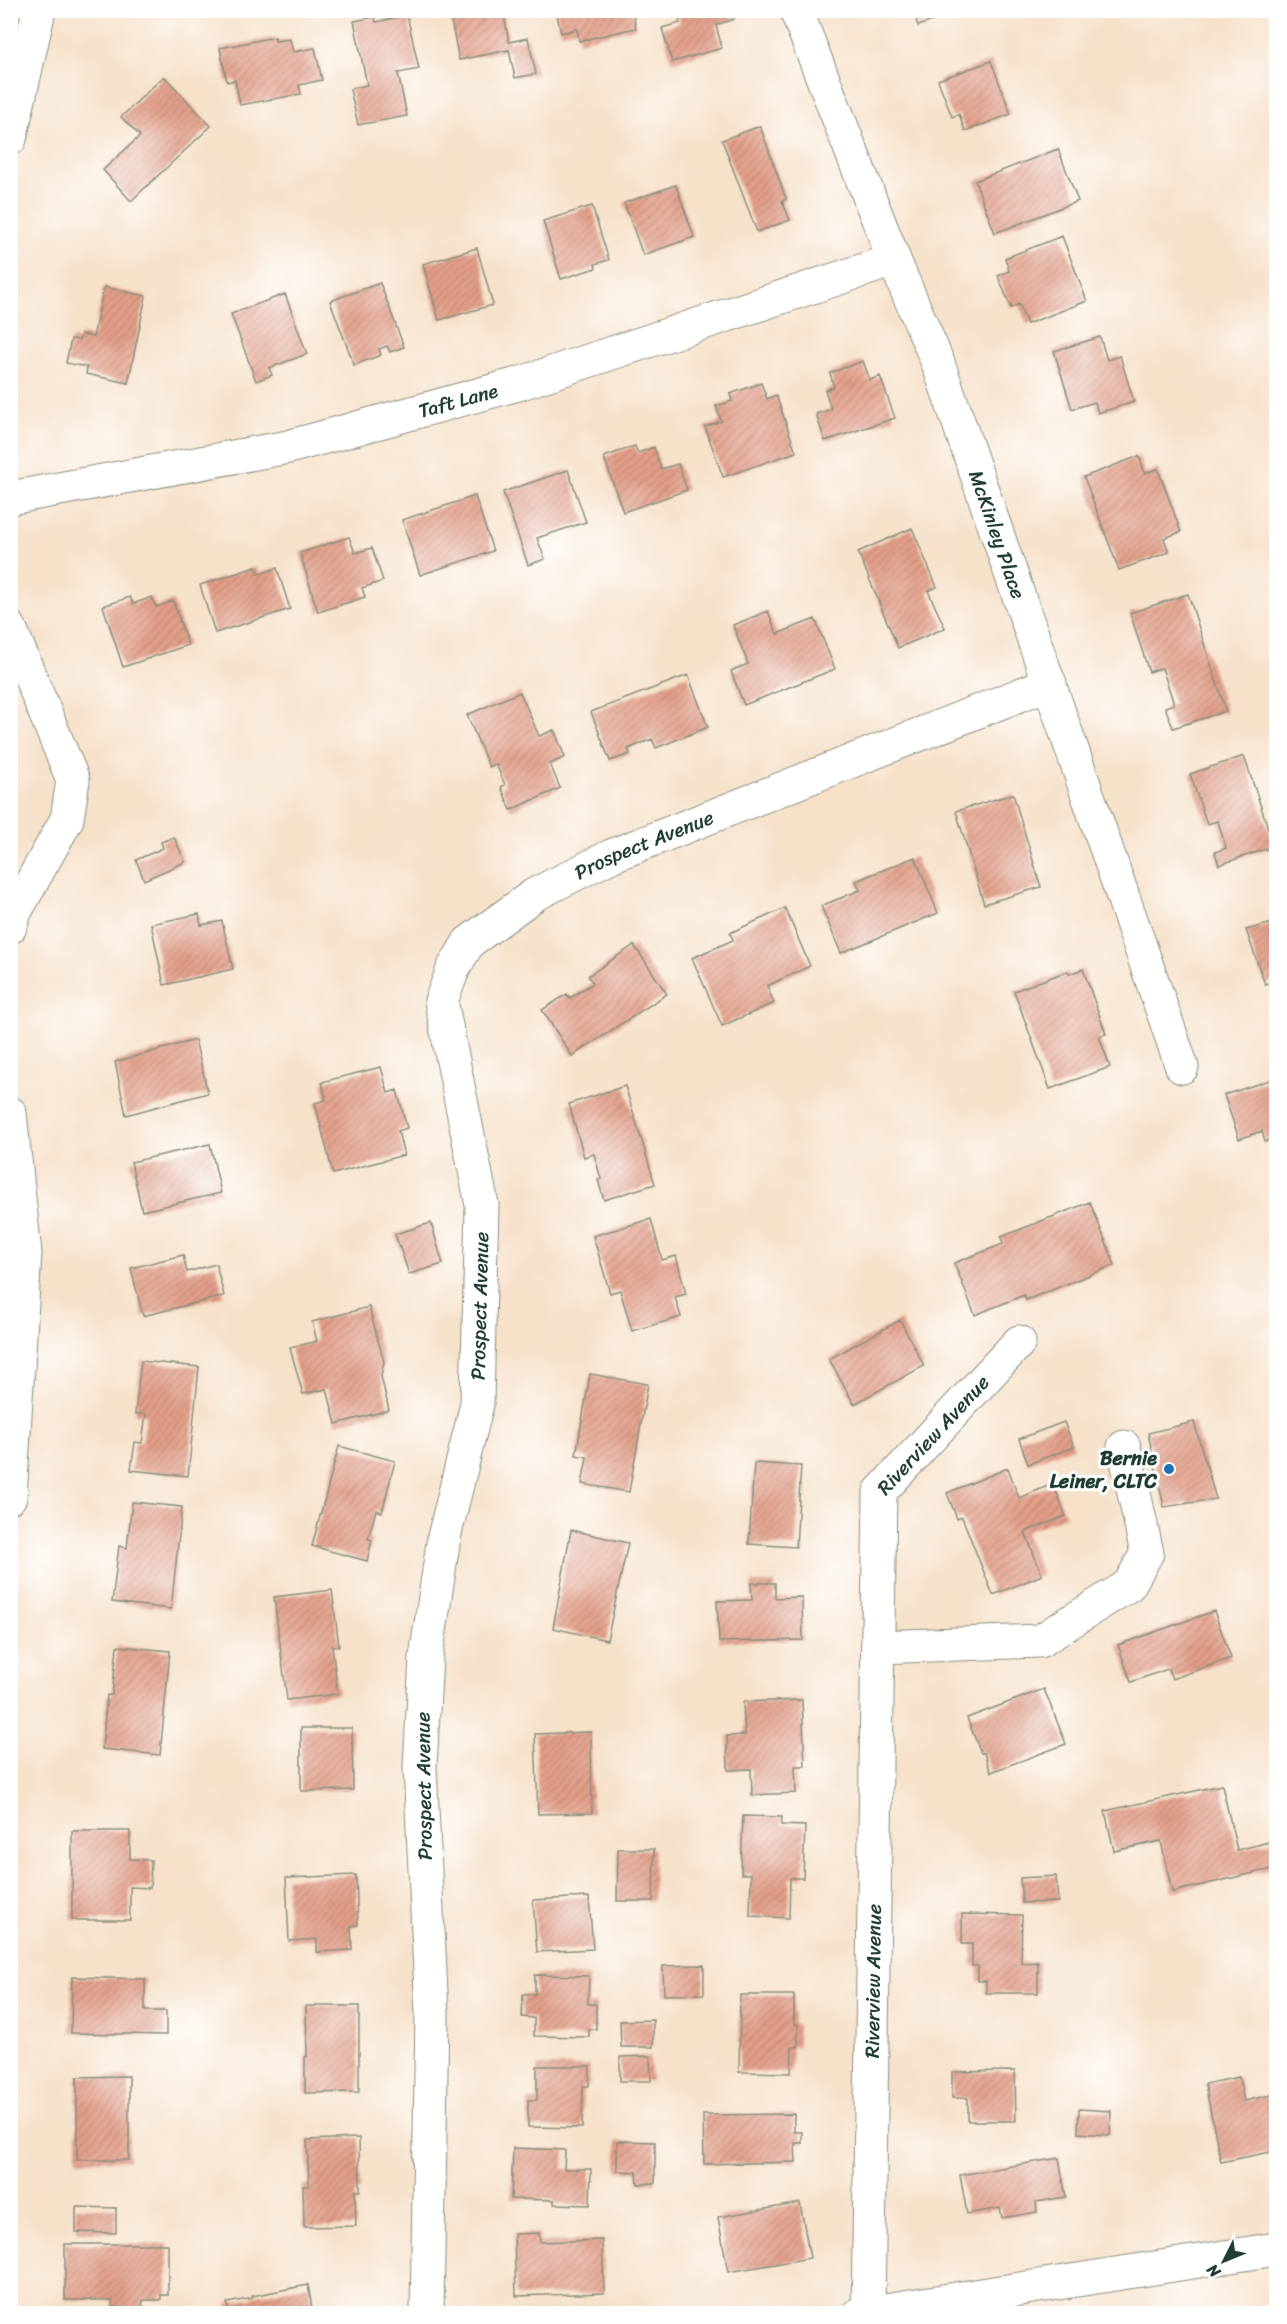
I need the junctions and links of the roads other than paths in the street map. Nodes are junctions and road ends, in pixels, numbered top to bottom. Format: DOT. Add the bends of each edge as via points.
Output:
graph roads {
  1 [pos="39,10"];
  2 [pos="796,10"];
  3 [pos="10,139"];
  4 [pos="894,260"];
  5 [pos="10,498"];
  6 [pos="10,628"];
  7 [pos="1050,683"];
  8 [pos="10,927"];
  9 [pos="1182,1067"];
  10 [pos="10,1113"];
  11 [pos="1019,1342"];
  12 [pos="1124,1446"];
  13 [pos="10,1497"];
  14 [pos="878,1647"];
  15 [pos="1276,2249"];
  16 [pos="427,2313"];
  17 [pos="865,2313"];
  1 -- 3 [label="street"];
  2 -- 4 [label="street, McKinley Place"];
  4 -- 5 [label="street, Taft Lane" via="518,384 288,447"];
  4 -- 7 [label="street, McKinley Place" via="938,363"];
  6 -- 8 [label="street" via="73,780 67,819"];
  7 -- 9 [label="street, McKinley Place"];
  7 -- 16 [label="street, Prospect Avenue" via="611,856 534,895 469,942 441,1001 482,1205 477,1404 444,1537 426,1657 420,1767 432,2013"];
  10 -- 13 [label="street" via="25,1253"];
  11 -- 14 [label="street, Riverview Avenue" via="880,1492"];
  12 -- 14 [label="street" via="1147,1553 1129,1585 1040,1641"];
  14 -- 17 [label="street, Riverview Avenue"];
  15 -- 17 [label="street"];
}
